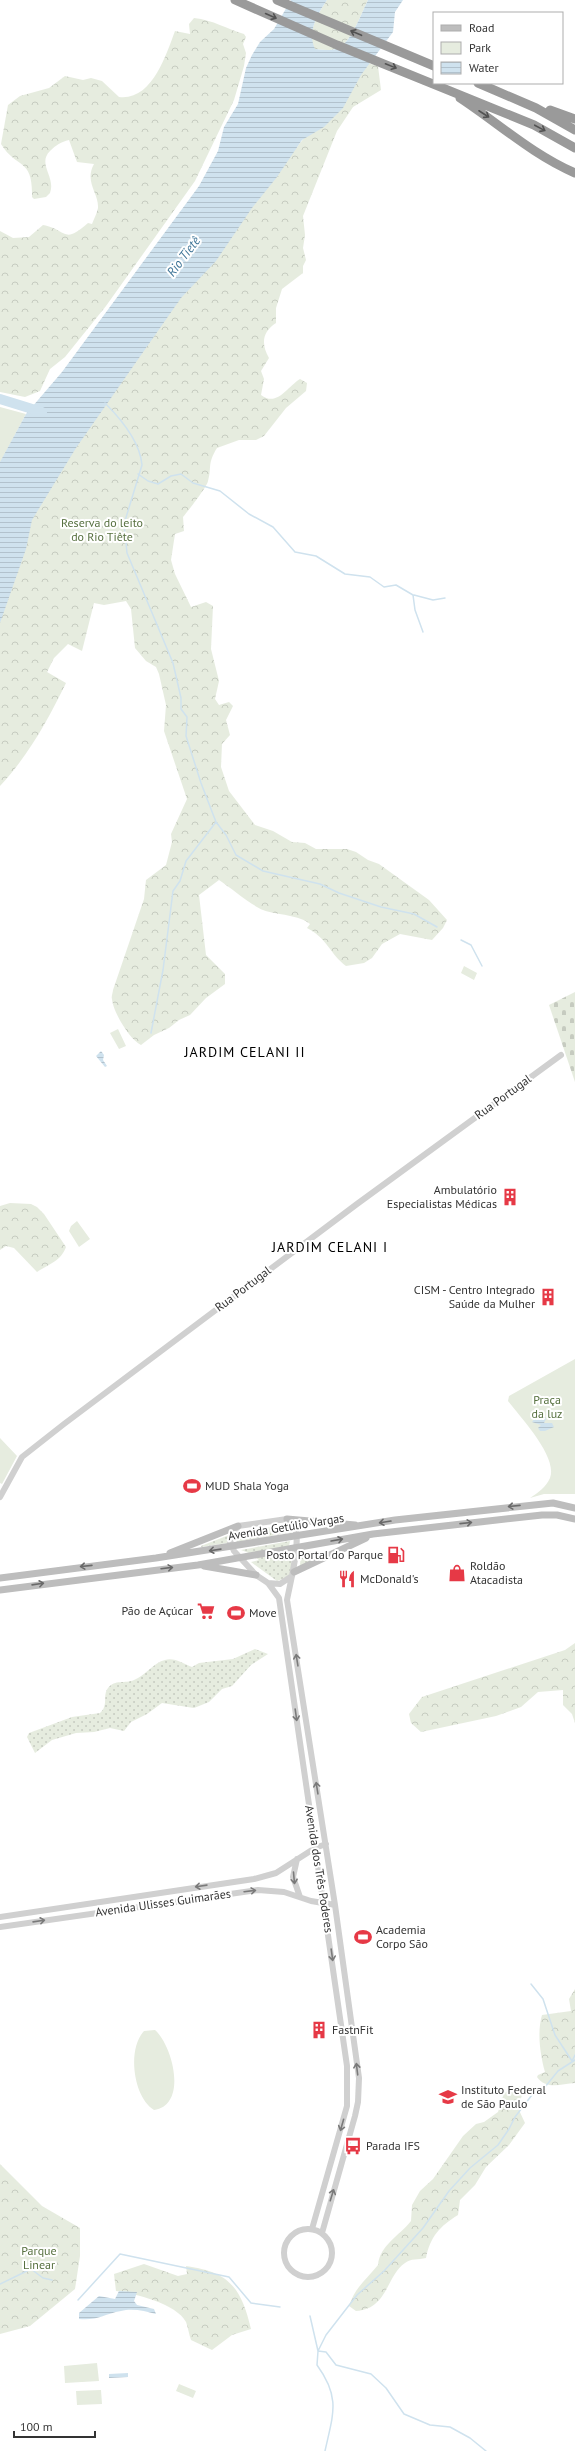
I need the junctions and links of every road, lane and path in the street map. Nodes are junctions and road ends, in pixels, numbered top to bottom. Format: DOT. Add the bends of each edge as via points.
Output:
graph roads {
  1 [pos="235,0"];
  2 [pos="277,0"];
  3 [pos="433,66"];
  4 [pos="433,83"];
  5 [pos="435,84"];
  6 [pos="480,84"];
  7 [pos="440,86"];
  8 [pos="515,98"];
  9 [pos="575,120"];
  10 [pos="575,130"];
  11 [pos="575,148"];
  12 [pos="575,173"];
  13 [pos="561,1055"];
  14 [pos="0,1497"];
  15 [pos="575,1508"];
  16 [pos="575,1515"];
  17 [pos="566,1516"];
  18 [pos="287,1519"];
  19 [pos="575,1519"];
  20 [pos="363,1525"];
  21 [pos="238,1526"];
  22 [pos="373,1534"];
  23 [pos="296,1537"];
  24 [pos="231,1547"];
  25 [pos="295,1547"];
  26 [pos="240,1557"];
  27 [pos="156,1558"];
  28 [pos="198,1565"];
  29 [pos="293,1574"];
  30 [pos="256,1575"];
  31 [pos="0,1578"];
  32 [pos="268,1583"];
  33 [pos="0,1590"];
  34 [pos="326,1844"];
  35 [pos="315,1848"];
  36 [pos="298,1858"];
  37 [pos="300,1897"];
  38 [pos="324,1902"];
  39 [pos="335,1905"];
  40 [pos="0,1917"];
  41 [pos="0,1926"];
  42 [pos="312,2229"];
  43 [pos="322,2233"];
  1 -- 4 [label="highway, one-way"];
  3 -- 2 [label="highway, one-way"];
  5 -- 7 [label="highway, one-way"];
  6 -- 8 [label="highway"];
  7 -- 11 [label="highway, one-way" via="534,125"];
  7 -- 12 [label="highway, one-way" via="496,122 520,141"];
  8 -- 9 [label="highway"];
  8 -- 10 [label="highway"];
  13 -- 14 [label="street, Rua Portugal" via="357,1204 22,1457"];
  15 -- 20 [label="main road, Avenida Getúlio Vargas, one-way" via="553,1503 540,1504"];
  16 -- 17 [label="main road"];
  17 -- 19 [label="main road, Avenida Getúlio Vargas"];
  22 -- 17 [label="main road, Avenida Getúlio Vargas, one-way" via="524,1517"];
  18 -- 20 [label="main road"];
  18 -- 21 [label="street, Avenida Getúlio Vargas"];
  18 -- 23 [label="street" via="295,1528"];
  20 -- 23 [label="main road, Avenida Getúlio Vargas"];
  21 -- 24 [label="street" via="231,1537"];
  21 -- 27 [label="main road"];
  25 -- 22 [label="main road, Avenida Getúlio Vargas, one-way"];
  22 -- 29 [label="main road"];
  23 -- 24 [label="main road, Avenida Getúlio Vargas"];
  23 -- 25 [label="street, Avenida dos Três Poderes"];
  24 -- 26 [label="street, Avenida dos Três Poderes"];
  24 -- 27 [label="main road, Avenida Getúlio Vargas, one-way"];
  25 -- 26 [label="main road, Avenida Getúlio Vargas"];
  25 -- 29 [label="street, Avenida dos Três Poderes"];
  26 -- 28 [label="main road, Avenida Getúlio Vargas"];
  26 -- 30 [label="street, Avenida dos Três Poderes"];
  27 -- 31 [label="main road, Avenida Getúlio Vargas, one-way"];
  28 -- 30 [label="main road"];
  33 -- 28 [label="main road, Avenida Getúlio Vargas, one-way"];
  29 -- 32 [label="street" via="280,1584"];
  34 -- 29 [label="street, Avenida dos Três Poderes, one-way" via="287,1600"];
  30 -- 32 [label="street, Avenida dos Três Poderes"];
  32 -- 35 [label="street, Avenida dos Três Poderes, one-way" via="279,1598"];
  34 -- 35 [label="street, Avenida Ulisses Guimarães"];
  34 -- 39 [label="street, Avenida dos Três Poderes"];
  35 -- 36 [label="street, Avenida Ulisses Guimarães"];
  35 -- 38 [label="street, Avenida dos Três Poderes"];
  36 -- 37 [label="street, one-way" via="292,1877"];
  36 -- 40 [label="street, Avenida Ulisses Guimarães, one-way" via="276,1873 254,1879"];
  37 -- 38 [label="street, Avenida Ulisses Guimarães"];
  41 -- 37 [label="street, Avenida Ulisses Guimarães, one-way" via="258,1890 284,1892"];
  38 -- 39 [label="street, Avenida Ulisses Guimarães"];
  38 -- 42 [label="street, Avenida dos Três Poderes, one-way" via="347,2066 348,2093 344,2118"];
  43 -- 39 [label="street, Avenida dos Três Poderes, one-way" via="355,2116 359,2091"];
  42 -- 43 [label="street"];
  42 -- 43 [label="street" via="296,2231 284,2247 287,2266 300,2276 315,2276 327,2267 331,2260 331,2245"];
}
